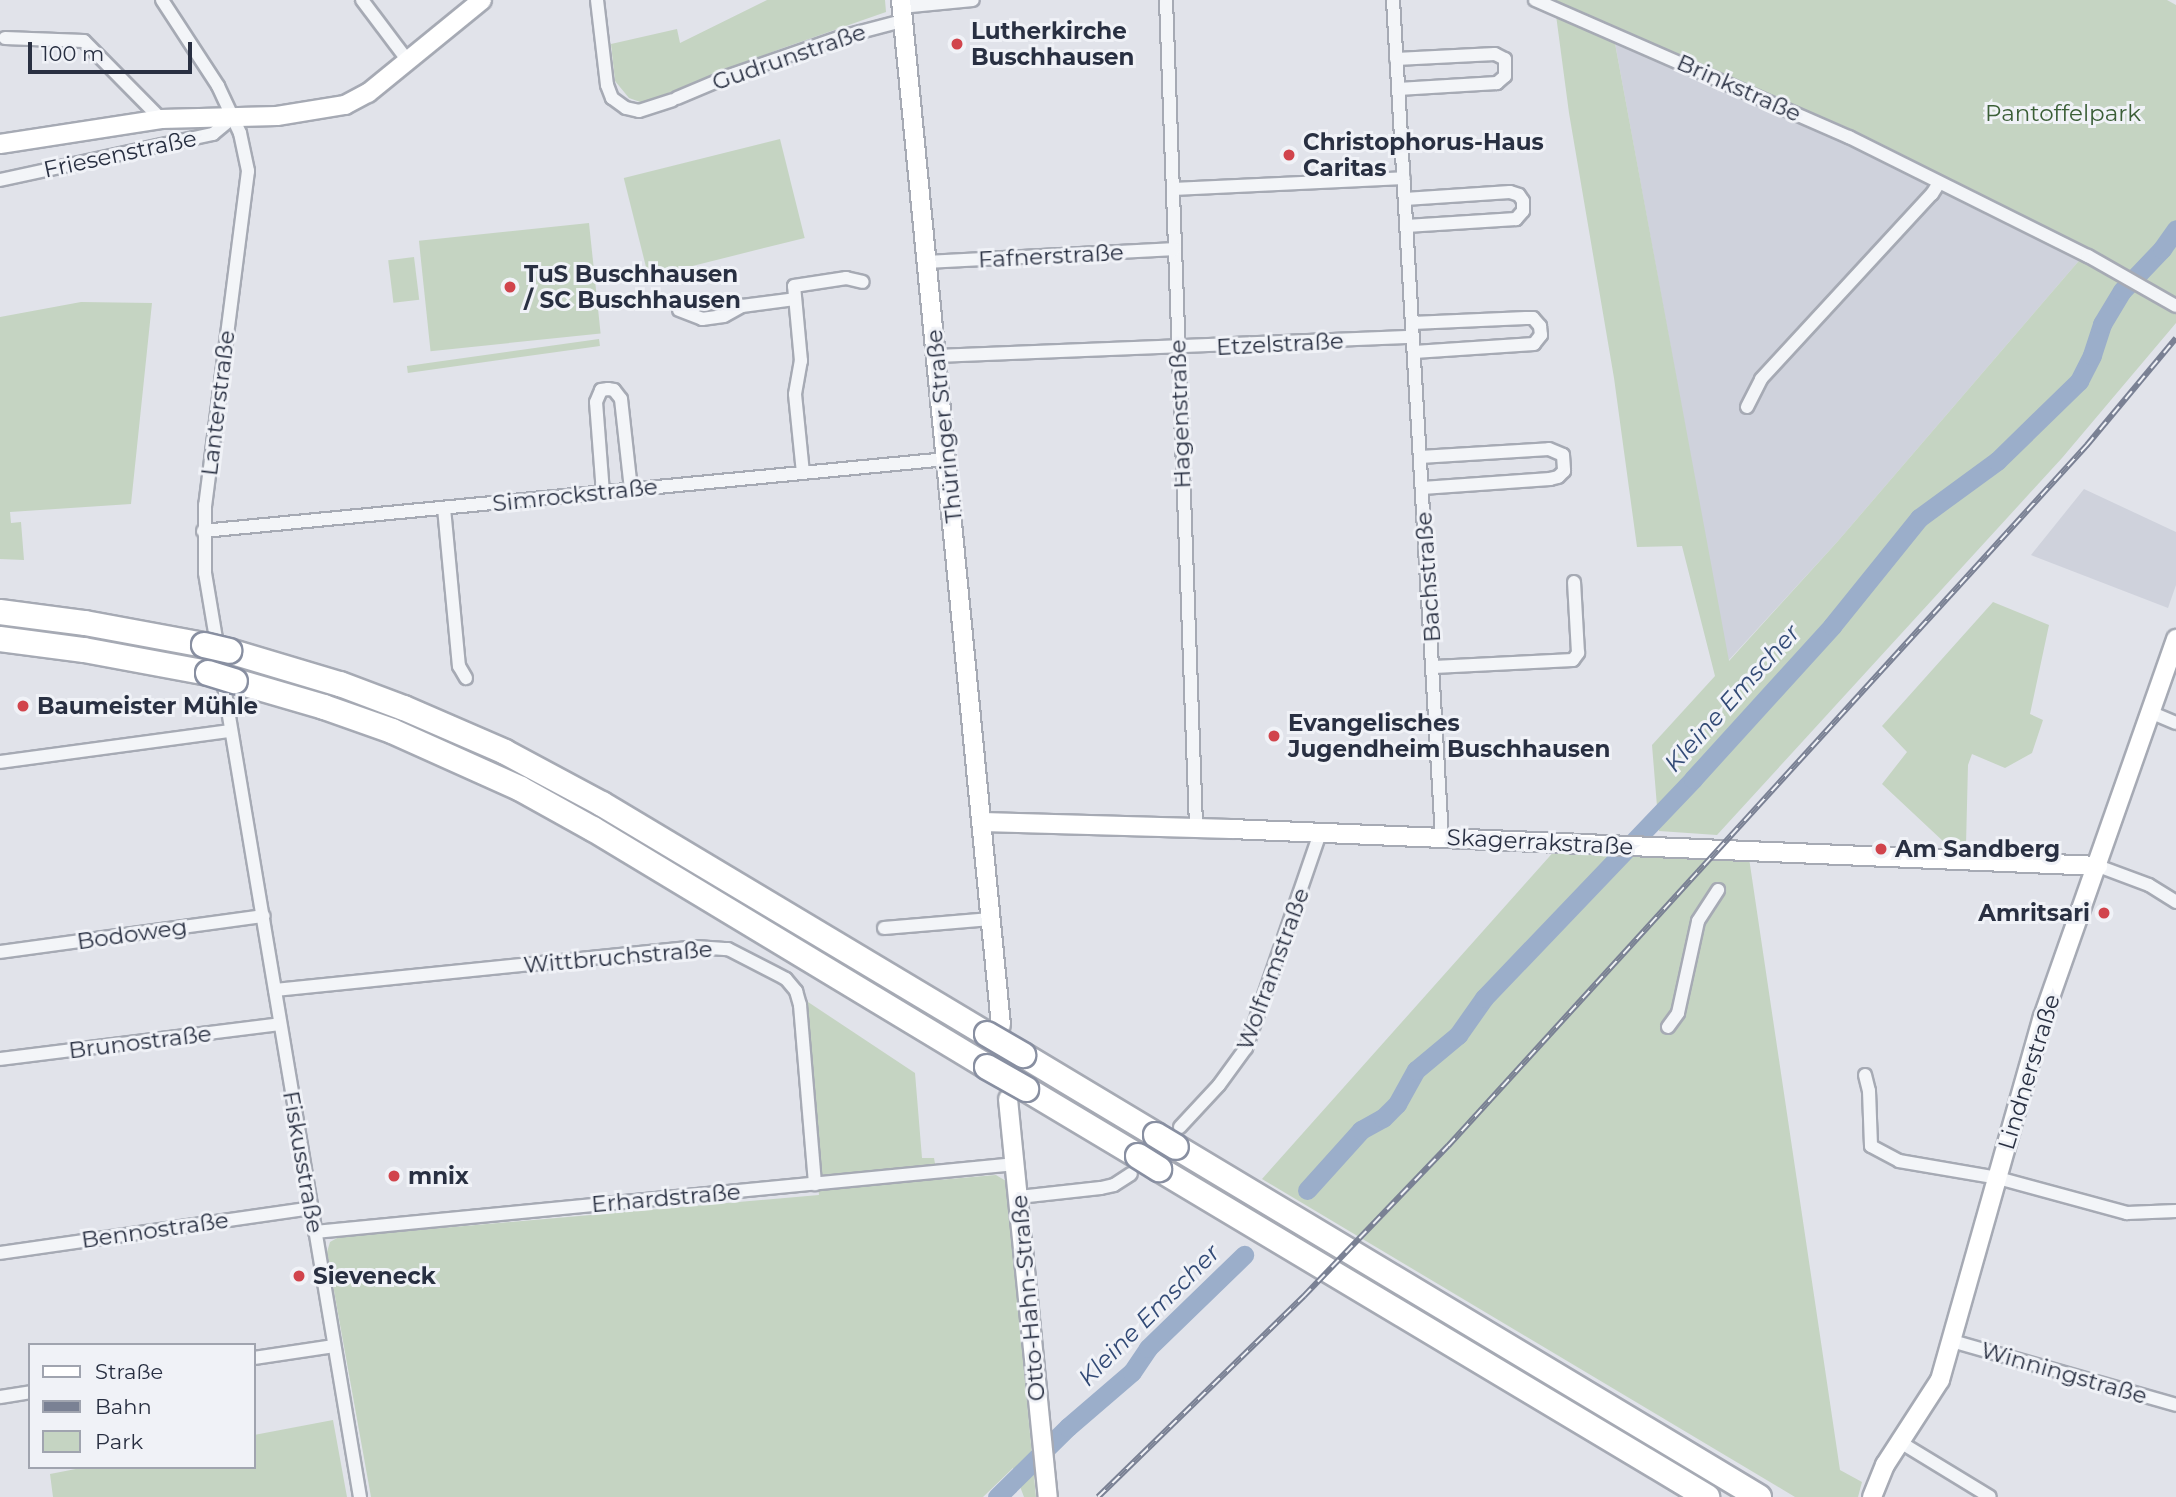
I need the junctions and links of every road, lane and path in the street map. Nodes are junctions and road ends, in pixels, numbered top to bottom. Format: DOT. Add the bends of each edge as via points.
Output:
graph roads {
  1 [pos="162,0"];
  2 [pos="362,0"];
  3 [pos="482,0"];
  4 [pos="597,0"];
  5 [pos="974,0"];
  6 [pos="1166,0"];
  7 [pos="1393,0"];
  8 [pos="1535,0"];
  9 [pos="901,9"];
  10 [pos="5,38"];
  11 [pos="1396,59"];
  12 [pos="408,61"];
  13 [pos="1398,89"];
  14 [pos="233,117"];
  15 [pos="161,119"];
  16 [pos="0,144"];
  17 [pos="1404,178"];
  18 [pos="0,180"];
  19 [pos="1939,183"];
  20 [pos="1173,189"];
  21 [pos="1405,198"];
  22 [pos="1406,226"];
  23 [pos="1175,249"];
  24 [pos="927,262"];
  25 [pos="863,282"];
  26 [pos="794,292"];
  27 [pos="2171,303"];
  28 [pos="679,310"];
  29 [pos="1413,330"];
  30 [pos="1177,349"];
  31 [pos="1414,352"];
  32 [pos="936,356"];
  33 [pos="1747,407"];
  34 [pos="1420,457"];
  35 [pos="947,459"];
  36 [pos="803,473"];
  37 [pos="1422,488"];
  38 [pos="631,490"];
  39 [pos="603,492"];
  40 [pos="444,508"];
  41 [pos="203,531"];
  42 [pos="1574,582"];
  43 [pos="0,612"];
  44 [pos="0,639"];
  45 [pos="2176,639"];
  46 [pos="1434,667"];
  47 [pos="466,678"];
  48 [pos="2150,712"];
  49 [pos="2176,723"];
  50 [pos="230,731"];
  51 [pos="0,762"];
  52 [pos="983,822"];
  53 [pos="246,826"];
  54 [pos="1196,828"];
  55 [pos="1320,833"];
  56 [pos="1442,838"];
  57 [pos="2098,866"];
  58 [pos="1718,890"];
  59 [pos="2176,902"];
  60 [pos="264,916"];
  61 [pos="990,919"];
  62 [pos="884,928"];
  63 [pos="0,952"];
  64 [pos="275,990"];
  65 [pos="281,1024"];
  66 [pos="1668,1027"];
  67 [pos="994,1030"];
  68 [pos="0,1059"];
  69 [pos="1865,1075"];
  70 [pos="1017,1094"];
  71 [pos="1171,1136"];
  72 [pos="1016,1164"];
  73 [pos="1134,1165"];
  74 [pos="1998,1178"];
  75 [pos="815,1184"];
  76 [pos="1019,1198"];
  77 [pos="311,1208"];
  78 [pos="2176,1211"];
  79 [pos="315,1232"];
  80 [pos="0,1253"];
  81 [pos="1952,1341"];
  82 [pos="334,1346"];
  83 [pos="256,1359"];
  84 [pos="28,1392"];
  85 [pos="0,1397"];
  86 [pos="2176,1405"];
  87 [pos="1900,1442"];
  88 [pos="1048,1495"];
  89 [pos="360,1497"];
  90 [pos="1707,1497"];
  91 [pos="1759,1497"];
  92 [pos="1872,1497"];
  93 [pos="1990,1497"];
  1 -- 14 [label="street, Lanterstraße"];
  2 -- 12 [label="street"];
  3 -- 12 [label="street, Friesenstraße"];
  4 -- 9 [label="street, Gudrunstraße" via="607,85 612,97 639,111 829,41"];
  5 -- 9 [label="street, Gudrunstraße"];
  6 -- 20 [label="street, Hagenstraße"];
  7 -- 11 [label="street, Bachstraße"];
  8 -- 19 [label="street, Brinkstraße" via="1837,131"];
  9 -- 24 [label="street, Thüringer Straße"];
  10 -- 15 [label="street, Friesenstraße" via="84,41"];
  11 -- 13 [label="street, Bachstraße"];
  11 -- 13 [label="street" via="1495,54 1504,60 1505,76 1497,83"];
  12 -- 14 [label="street, Friesenstraße" via="345,105"];
  13 -- 17 [label="street, Bachstraße"];
  14 -- 15 [label="street, Friesenstraße"];
  14 -- 18 [label="street, Friesenstraße" via="213,134"];
  14 -- 41 [label="street, Lanterstraße" via="248,171"];
  15 -- 16 [label="street, Friesenstraße"];
  17 -- 20 [label="street"];
  17 -- 21 [label="street, Bachstraße"];
  19 -- 27 [label="street, Brinkstraße"];
  19 -- 33 [label="street" via="1760,379"];
  20 -- 23 [label="street, Hagenstraße"];
  21 -- 22 [label="street, Bachstraße"];
  21 -- 22 [label="street" via="1510,192 1523,201 1517,219"];
  22 -- 29 [label="street, Bachstraße"];
  23 -- 24 [label="street, Fafnerstraße"];
  23 -- 30 [label="street, Hagenstraße"];
  24 -- 32 [label="street, Thüringer Straße"];
  25 -- 26 [label="street" via="846,278"];
  26 -- 28 [label="street" via="742,306 724,316 702,319"];
  26 -- 36 [label="street" via="801,361 796,394"];
  29 -- 30 [label="street, Etzelstraße"];
  29 -- 31 [label="street, Bachstraße"];
  29 -- 31 [label="street" via="1533,318 1541,335 1534,344"];
  30 -- 32 [label="street, Etzelstraße"];
  30 -- 54 [label="street, Hagenstraße"];
  31 -- 34 [label="street, Bachstraße"];
  32 -- 35 [label="street, Thüringer Straße"];
  34 -- 37 [label="street, Bachstraße"];
  34 -- 37 [label="street, Bachstraße" via="1549,449 1563,454 1564,471 1558,477"];
  35 -- 36 [label="street, Simrockstraße"];
  35 -- 52 [label="street, Thüringer Straße"];
  36 -- 38 [label="street, Simrockstraße"];
  37 -- 46 [label="street, Bachstraße"];
  38 -- 39 [label="street, Simrockstraße"];
  38 -- 39 [label="street" via="621,399 608,389 601,390 596,402"];
  39 -- 40 [label="street, Simrockstraße"];
  40 -- 41 [label="street, Simrockstraße"];
  40 -- 47 [label="street" via="458,666"];
  41 -- 50 [label="street, Lanterstraße" via="205,573"];
  42 -- 46 [label="street, Bachstraße" via="1578,653 1573,660"];
  43 -- 67 [label="highway, bridge" via="229,651 341,684 505,751"];
  44 -- 70 [label="highway, bridge" via="208,673 392,731 521,789 593,829 987,1066"];
  45 -- 48 [label="street, Lindnerstraße"];
  46 -- 56 [label="street, Bachstraße"];
  48 -- 49 [label="street"];
  48 -- 57 [label="street, Lindnerstraße"];
  50 -- 51 [label="street"];
  50 -- 53 [label="street, Lanterstraße"];
  52 -- 54 [label="street, Skagerrakstraße"];
  52 -- 61 [label="street, Thüringer Straße"];
  53 -- 60 [label="street, Fiskusstraße"];
  54 -- 55 [label="street, Skagerrakstraße"];
  55 -- 56 [label="street, Skagerrakstraße"];
  55 -- 71 [label="street, Wolframstraße" via="1246,1048"];
  56 -- 57 [label="street, Skagerrakstraße"];
  57 -- 59 [label="street"];
  57 -- 74 [label="street, Lindnerstraße" via="2043,1017"];
  58 -- 66 [label="street" via="1698,921 1678,1013"];
  60 -- 63 [label="street, Bodoweg"];
  60 -- 64 [label="street, Fiskusstraße"];
  61 -- 62 [label="street"];
  61 -- 67 [label="street"];
  64 -- 65 [label="street, Fiskusstraße"];
  64 -- 75 [label="street, Wittbruchstraße" via="696,947 728,949 786,979 796,991"];
  65 -- 68 [label="street, Brunostraße"];
  65 -- 77 [label="street, Fiskusstraße"];
  67 -- 71 [label="highway, bridge" via="1023,1055"];
  69 -- 74 [label="street" via="1871,1146 1899,1161"];
  70 -- 72 [label="street, Otto-Hahn-Straße"];
  70 -- 73 [label="highway"];
  71 -- 91 [label="highway"];
  72 -- 75 [label="street, Erhardstraße"];
  72 -- 76 [label="street, Otto-Hahn-Straße"];
  73 -- 76 [label="street" via="1114,1185"];
  73 -- 90 [label="highway, bridge" via="1159,1169"];
  74 -- 78 [label="street" via="2127,1213"];
  74 -- 81 [label="street, Lindnerstraße"];
  75 -- 79 [label="street, Erhardstraße"];
  76 -- 88 [label="street, Otto-Hahn-Straße"];
  77 -- 79 [label="street, Fiskusstraße"];
  77 -- 80 [label="street, Bennostraße"];
  79 -- 82 [label="street, Fiskusstraße"];
  81 -- 86 [label="street, Winningstraße"];
  81 -- 87 [label="street, Lindnerstraße" via="1937,1387"];
  82 -- 83 [label="street"];
  82 -- 89 [label="street, Fiskusstraße"];
  84 -- 85 [label="street"];
  87 -- 92 [label="street, Lindnerstraße" via="1876,1481"];
  87 -- 93 [label="street"];
}
